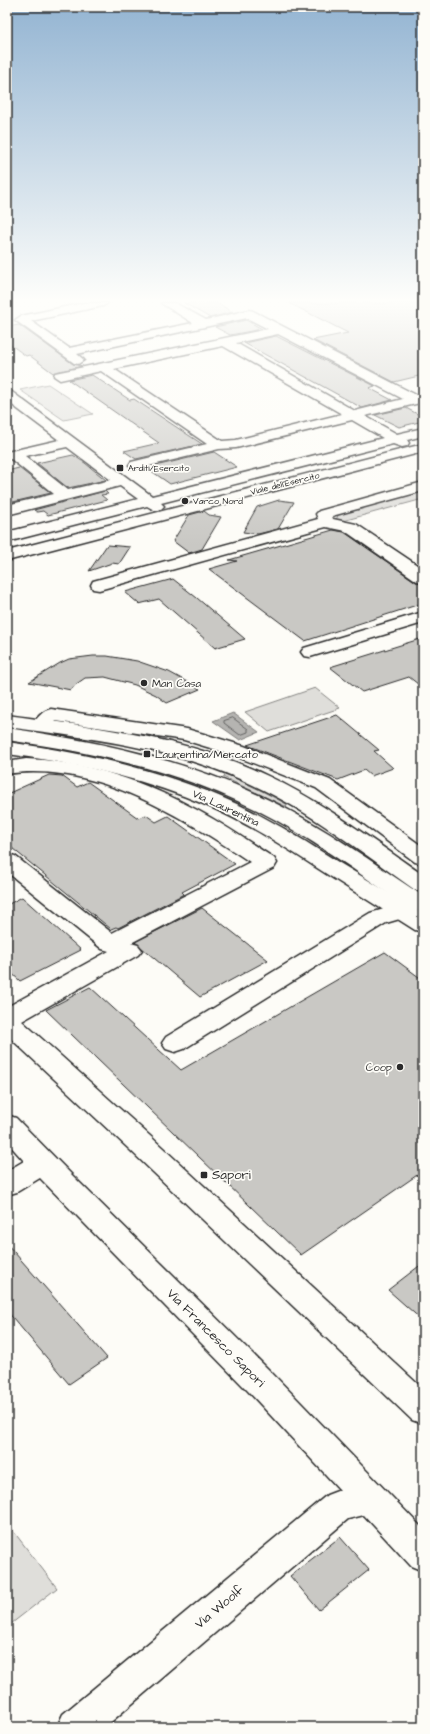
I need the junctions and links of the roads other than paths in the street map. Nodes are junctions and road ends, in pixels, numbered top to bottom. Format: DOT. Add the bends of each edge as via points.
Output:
graph roads {
  1 [pos="123,384"];
  2 [pos="299,384"];
  3 [pos="383,384"];
  4 [pos="7,395"];
  5 [pos="354,416"];
  6 [pos="423,432"];
  7 [pos="396,439"];
  8 [pos="70,442"];
  9 [pos="219,445"];
  10 [pos="420,451"];
  11 [pos="11,455"];
  12 [pos="136,464"];
  13 [pos="123,481"];
  14 [pos="423,486"];
  15 [pos="189,490"];
  16 [pos="66,495"];
  17 [pos="148,500"];
  18 [pos="208,504"];
  19 [pos="7,510"];
  20 [pos="166,515"];
  21 [pos="7,519"];
  22 [pos="326,522"];
  23 [pos="23,533"];
  24 [pos="7,537"];
  25 [pos="9,559"];
  26 [pos="423,577"];
  27 [pos="99,586"];
  28 [pos="423,617"];
  29 [pos="310,652"];
  30 [pos="7,721"];
  31 [pos="7,734"];
  32 [pos="145,735"];
  33 [pos="7,748"];
  34 [pos="7,768"];
  35 [pos="423,857"];
  36 [pos="7,861"];
  37 [pos="423,885"];
  38 [pos="412,908"];
  39 [pos="423,925"];
  40 [pos="130,950"];
  41 [pos="7,1020"];
  42 [pos="176,1043"];
  43 [pos="7,1125"];
  44 [pos="43,1163"];
  45 [pos="7,1184"];
  46 [pos="423,1410"];
  47 [pos="369,1498"];
  48 [pos="423,1554"];
  49 [pos="76,1727"];
  1 -- 9 [label="street"];
  2 -- 5 [label="street"];
  3 -- 5 [label="street" via="414,400"];
  4 -- 8 [label="street"];
  5 -- 7 [label="street"];
  5 -- 9 [label="street" via="236,444"];
  6 -- 7 [label="street, Viale dell'Esercito"];
  7 -- 10 [label="street"];
  7 -- 15 [label="street, Viale dell'Esercito"];
  8 -- 11 [label="street"];
  8 -- 13 [label="street"];
  9 -- 12 [label="street"];
  10 -- 18 [label="street, Viale dell'Esercito"];
  11 -- 16 [label="street"];
  13 -- 16 [label="street"];
  13 -- 17 [label="street"];
  14 -- 22 [label="street" via="324,514"];
  15 -- 17 [label="street, Viale dell'Esercito"];
  15 -- 18 [label="street" via="202,490 211,494 212,499"];
  16 -- 19 [label="street"];
  17 -- 20 [label="street"];
  17 -- 23 [label="street, Viale dell'Esercito"];
  18 -- 20 [label="street, Viale dell'Esercito"];
  20 -- 25 [label="street, Viale dell'Esercito"];
  21 -- 23 [label="street"];
  22 -- 26 [label="street" via="350,527"];
  22 -- 27 [label="street"];
  23 -- 24 [label="street, Viale dell'Esercito"];
  28 -- 29 [label="street"];
  30 -- 32 [label="street"];
  31 -- 38 [label="street, Via Laurentina" via="126,755 172,767 216,784 265,806 304,828"];
  32 -- 35 [label="street" via="187,735 237,750 323,784"];
  32 -- 37 [label="street" via="270,785 353,836"];
  33 -- 38 [label="street, Via Laurentina" via="109,766 170,784 221,804"];
  34 -- 36 [label="street" via="31,764 61,768 149,795 183,810 266,863 110,944"];
  38 -- 39 [label="street, Via Laurentina"];
  38 -- 42 [label="street" via="378,918"];
  40 -- 41 [label="street"];
  41 -- 46 [label="street"];
  43 -- 44 [label="street, Via Francesco Sapori"];
  44 -- 45 [label="street"];
  44 -- 47 [label="street, Via Francesco Sapori" via="259,1381"];
  47 -- 48 [label="street, Via Francesco Sapori"];
  47 -- 49 [label="street, Via Woolf" via="339,1506"];
}
